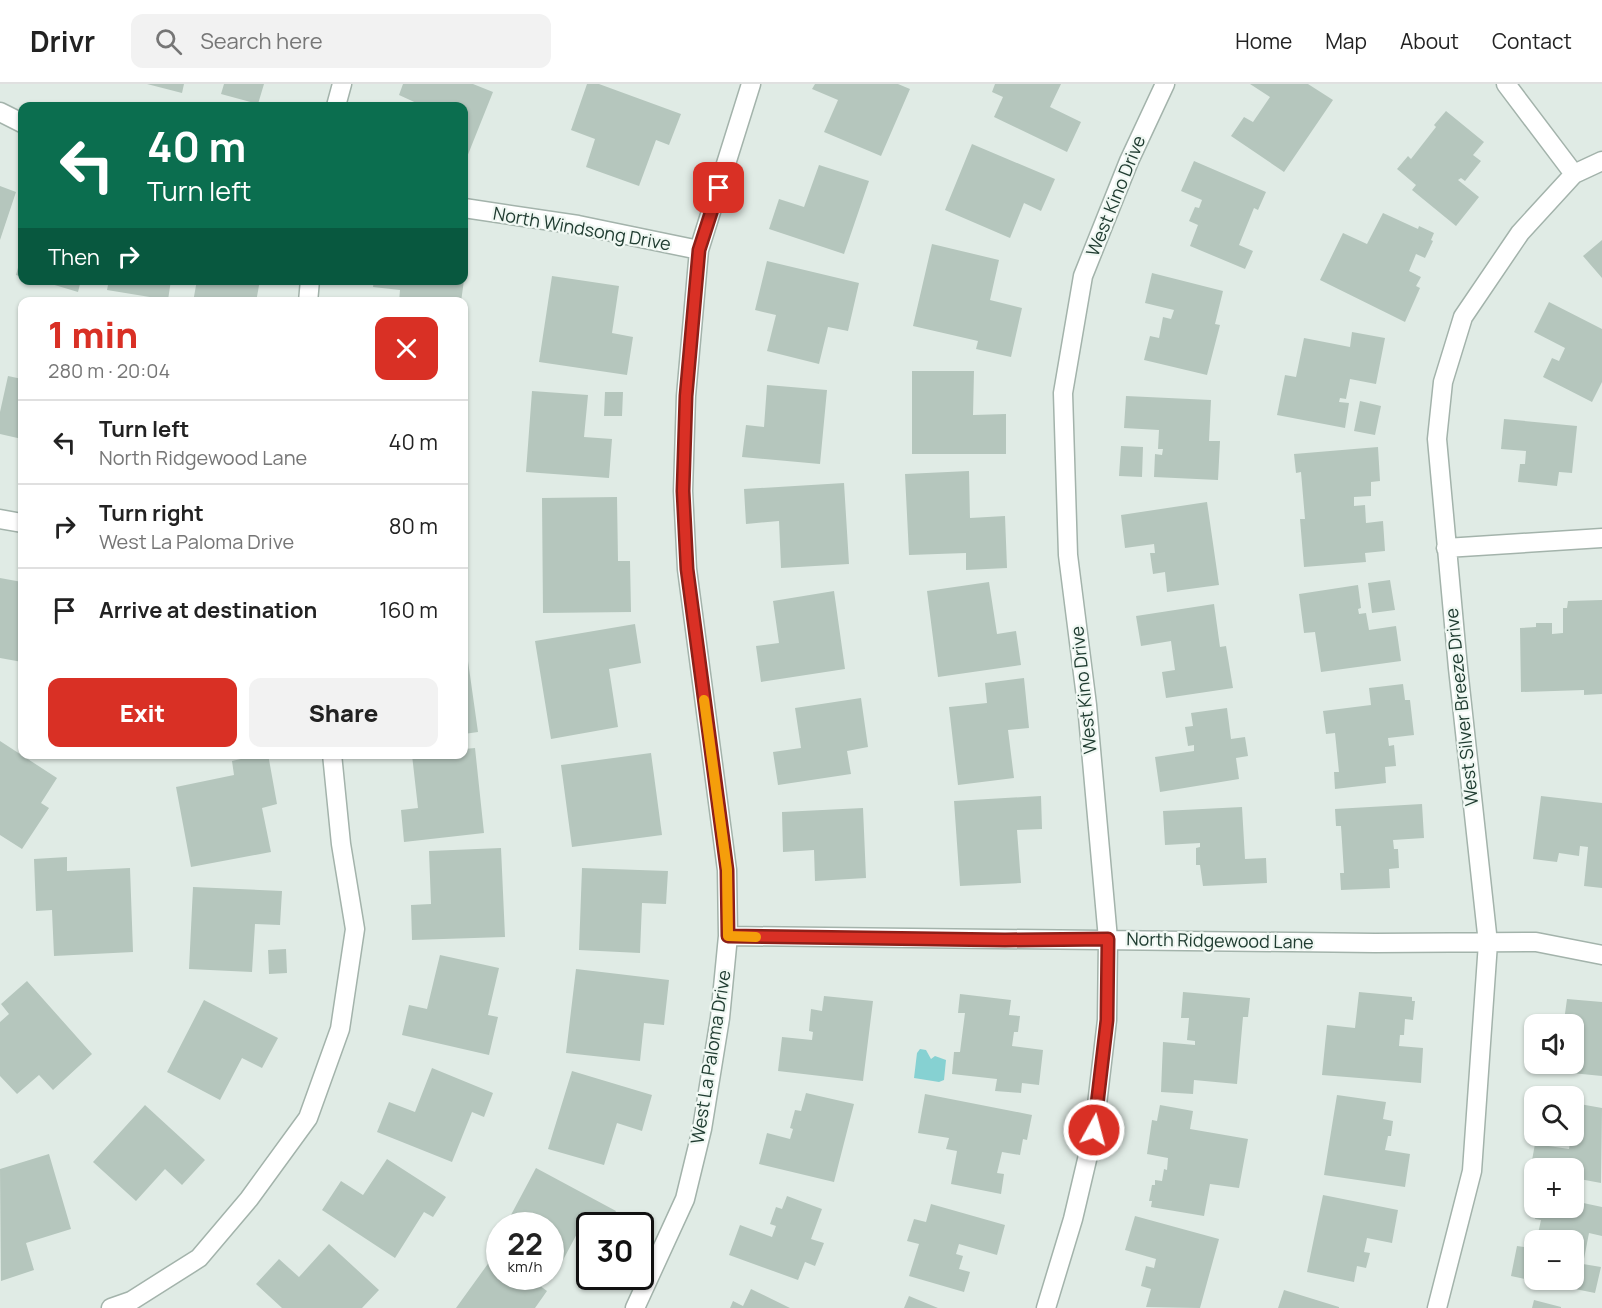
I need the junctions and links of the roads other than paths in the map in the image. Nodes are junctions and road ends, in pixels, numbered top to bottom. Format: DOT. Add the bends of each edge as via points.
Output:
graph roads {
  1 [pos="342,84"];
  2 [pos="751,84"];
  3 [pos="1165,84"];
  4 [pos="1506,84"];
  5 [pos="337,102"];
  6 [pos="0,112"];
  7 [pos="18,121"];
  8 [pos="1602,160"];
  9 [pos="1574,174"];
  10 [pos="468,209"];
  11 [pos="699,250"];
  12 [pos="0,519"];
  13 [pos="18,522"];
  14 [pos="1602,538"];
  15 [pos="1446,548"];
  16 [pos="332,759"];
  17 [pos="728,936"];
  18 [pos="1108,939"];
  19 [pos="1488,943"];
  20 [pos="1602,955"];
  21 [pos="111,1308"];
  22 [pos="635,1308"];
  23 [pos="1046,1308"];
  24 [pos="1437,1308"];
  1 -- 5 [label="street"];
  2 -- 11 [label="street, West La Paloma Drive"];
  3 -- 18 [label="street, West Kino Drive" via="1083,276 1063,393 1068,555 1087,705"];
  4 -- 9 [label="street"];
  6 -- 7 [label="street"];
  8 -- 9 [label="street, West Silver Breeze Drive"];
  9 -- 15 [label="street, West Silver Breeze Drive" via="1520,233 1463,317 1443,382 1437,439"];
  10 -- 11 [label="street, North Windsong Drive" via="578,225"];
  11 -- 17 [label="street, West La Paloma Drive" via="686,396 684,502 687,569 727,870"];
  12 -- 13 [label="street"];
  14 -- 15 [label="street"];
  15 -- 19 [label="street, West Silver Breeze Drive"];
  16 -- 21 [label="street" via="355,928 340,1029 308,1119 199,1258 132,1301"];
  17 -- 18 [label="street, North Ridgewood Lane"];
  17 -- 22 [label="street, West La Paloma Drive" via="720,1018 702,1129 685,1199"];
  18 -- 19 [label="street, North Ridgewood Lane"];
  18 -- 23 [label="street, West Kino Drive" via="1107,1020 1094,1130"];
  19 -- 20 [label="street, North Ridgewood Lane" via="1536,942"];
  19 -- 24 [label="street, West Silver Breeze Drive" via="1472,1171"];
}
